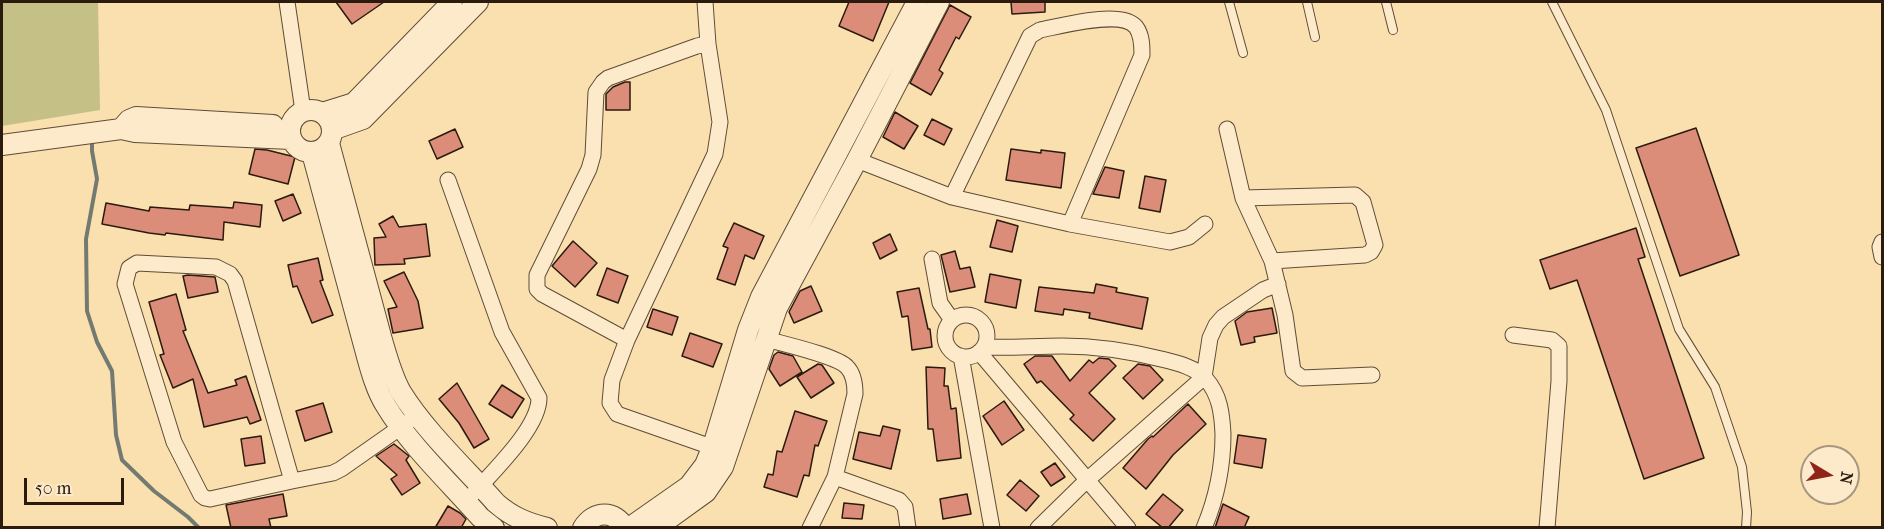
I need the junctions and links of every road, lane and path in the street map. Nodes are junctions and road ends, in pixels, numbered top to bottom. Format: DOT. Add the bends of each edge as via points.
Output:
graph roads {
  1 [pos="287,2"];
  2 [pos="452,2"];
  3 [pos="478,2"];
  4 [pos="705,2"];
  5 [pos="917,2"];
  6 [pos="939,2"];
  7 [pos="1229,2"];
  8 [pos="1307,2"];
  9 [pos="1386,2"];
  10 [pos="1552,2"];
  11 [pos="1394,30"];
  12 [pos="1316,37"];
  13 [pos="708,44"];
  14 [pos="1243,53"];
  15 [pos="879,72"];
  16 [pos="897,82"];
  17 [pos="1227,129"];
  18 [pos="311,131"];
  19 [pos="2,145"];
  20 [pos="857,160"];
  21 [pos="448,180"];
  22 [pos="952,197"];
  23 [pos="1244,198"];
  24 [pos="1070,224"];
  25 [pos="1205,224"];
  26 [pos="1882,242"];
  27 [pos="1882,257"];
  28 [pos="932,259"];
  29 [pos="1272,261"];
  30 [pos="1278,284"];
  31 [pos="952,320"];
  32 [pos="1513,335"];
  33 [pos="766,339"];
  34 [pos="627,340"];
  35 [pos="982,350"];
  36 [pos="961,356"];
  37 [pos="1372,375"];
  38 [pos="1204,377"];
  39 [pos="417,414"];
  40 [pos="401,428"];
  41 [pos="721,450"];
  42 [pos="835,477"];
  43 [pos="292,481"];
  44 [pos="1086,481"];
  45 [pos="481,486"];
  46 [pos="467,502"];
  47 [pos="494,528"];
  48 [pos="547,528"];
  49 [pos="584,528"];
  50 [pos="627,528"];
  51 [pos="656,528"];
  52 [pos="810,528"];
  53 [pos="908,528"];
  54 [pos="992,528"];
  55 [pos="1038,528"];
  56 [pos="1128,528"];
  57 [pos="1204,528"];
  58 [pos="1547,528"];
  59 [pos="1746,528"];
  1 -- 18 [label="street"];
  2 -- 18 [label="street" via="354,103"];
  3 -- 18 [label="street" via="363,119"];
  4 -- 13 [label="street"];
  5 -- 15 [label="street"];
  6 -- 16 [label="street"];
  7 -- 14 [label="lane"];
  8 -- 12 [label="lane"];
  9 -- 11 [label="lane"];
  10 -- 59 [label="lane" via="1606,110 1679,329 1715,387 1742,467"];
  13 -- 34 [label="street" via="720,122 716,154"];
  13 -- 34 [label="street" via="608,78 599,87 589,169 537,275 537,289 542,294"];
  15 -- 16 [label="street"];
  15 -- 41 [label="street" via="761,297 748,330"];
  16 -- 20 [label="street"];
  17 -- 23 [label="street"];
  18 -- 19 [label="street" via="116,129"];
  18 -- 39 [label="street" via="390,368 400,391"];
  18 -- 40 [label="street" via="375,382"];
  20 -- 22 [label="street"];
  20 -- 33 [label="street" via="785,290"];
  21 -- 45 [label="street" via="502,332 539,398 539,406 521,438"];
  22 -- 24 [label="street"];
  22 -- 24 [label="street" via="1030,36 1041,30 1112,18 1125,20 1136,27 1142,55"];
  23 -- 29 [label="street"];
  23 -- 29 [label="street" via="1355,195 1363,202 1375,245 1371,252"];
  24 -- 25 [label="street" via="1170,242 1189,237"];
  26 -- 27 [label="street"];
  28 -- 31 [label="street" via="940,303"];
  29 -- 30 [label="street"];
  30 -- 37 [label="street" via="1296,375"];
  30 -- 38 [label="street" via="1263,290 1216,325"];
  31 -- 35 [label="street" via="964,314 982,322 987,334"];
  31 -- 36 [label="street" via="945,331 946,344"];
  32 -- 58 [label="street" via="1552,340 1559,346"];
  33 -- 41 [label="street"];
  33 -- 42 [label="street" via="841,362 852,373 855,394"];
  34 -- 41 [label="street" via="610,388 612,409"];
  35 -- 36 [label="street" via="974,356"];
  35 -- 38 [label="street" via="1064,346 1123,351 1179,363"];
  35 -- 44 [label="street"];
  36 -- 54 [label="street"];
  38 -- 44 [label="street"];
  38 -- 57 [label="street" via="1219,400 1223,446 1216,496"];
  39 -- 40 [label="street"];
  39 -- 45 [label="street"];
  40 -- 43 [label="street" via="333,473"];
  40 -- 46 [label="street"];
  41 -- 50 [label="street" via="689,486"];
  41 -- 51 [label="street" via="718,477 706,492"];
  42 -- 52 [label="street"];
  42 -- 53 [label="street" via="899,500 905,507"];
  43 -- 43 [label="street" via="210,499 201,495 174,442 125,284 132,265 216,267 230,274"];
  44 -- 55 [label="street"];
  44 -- 56 [label="street"];
  45 -- 46 [label="street"];
  45 -- 48 [label="street" via="506,512"];
  46 -- 47 [label="street"];
  49 -- 50 [label="street" via="590,519 602,514 614,516"];
}
